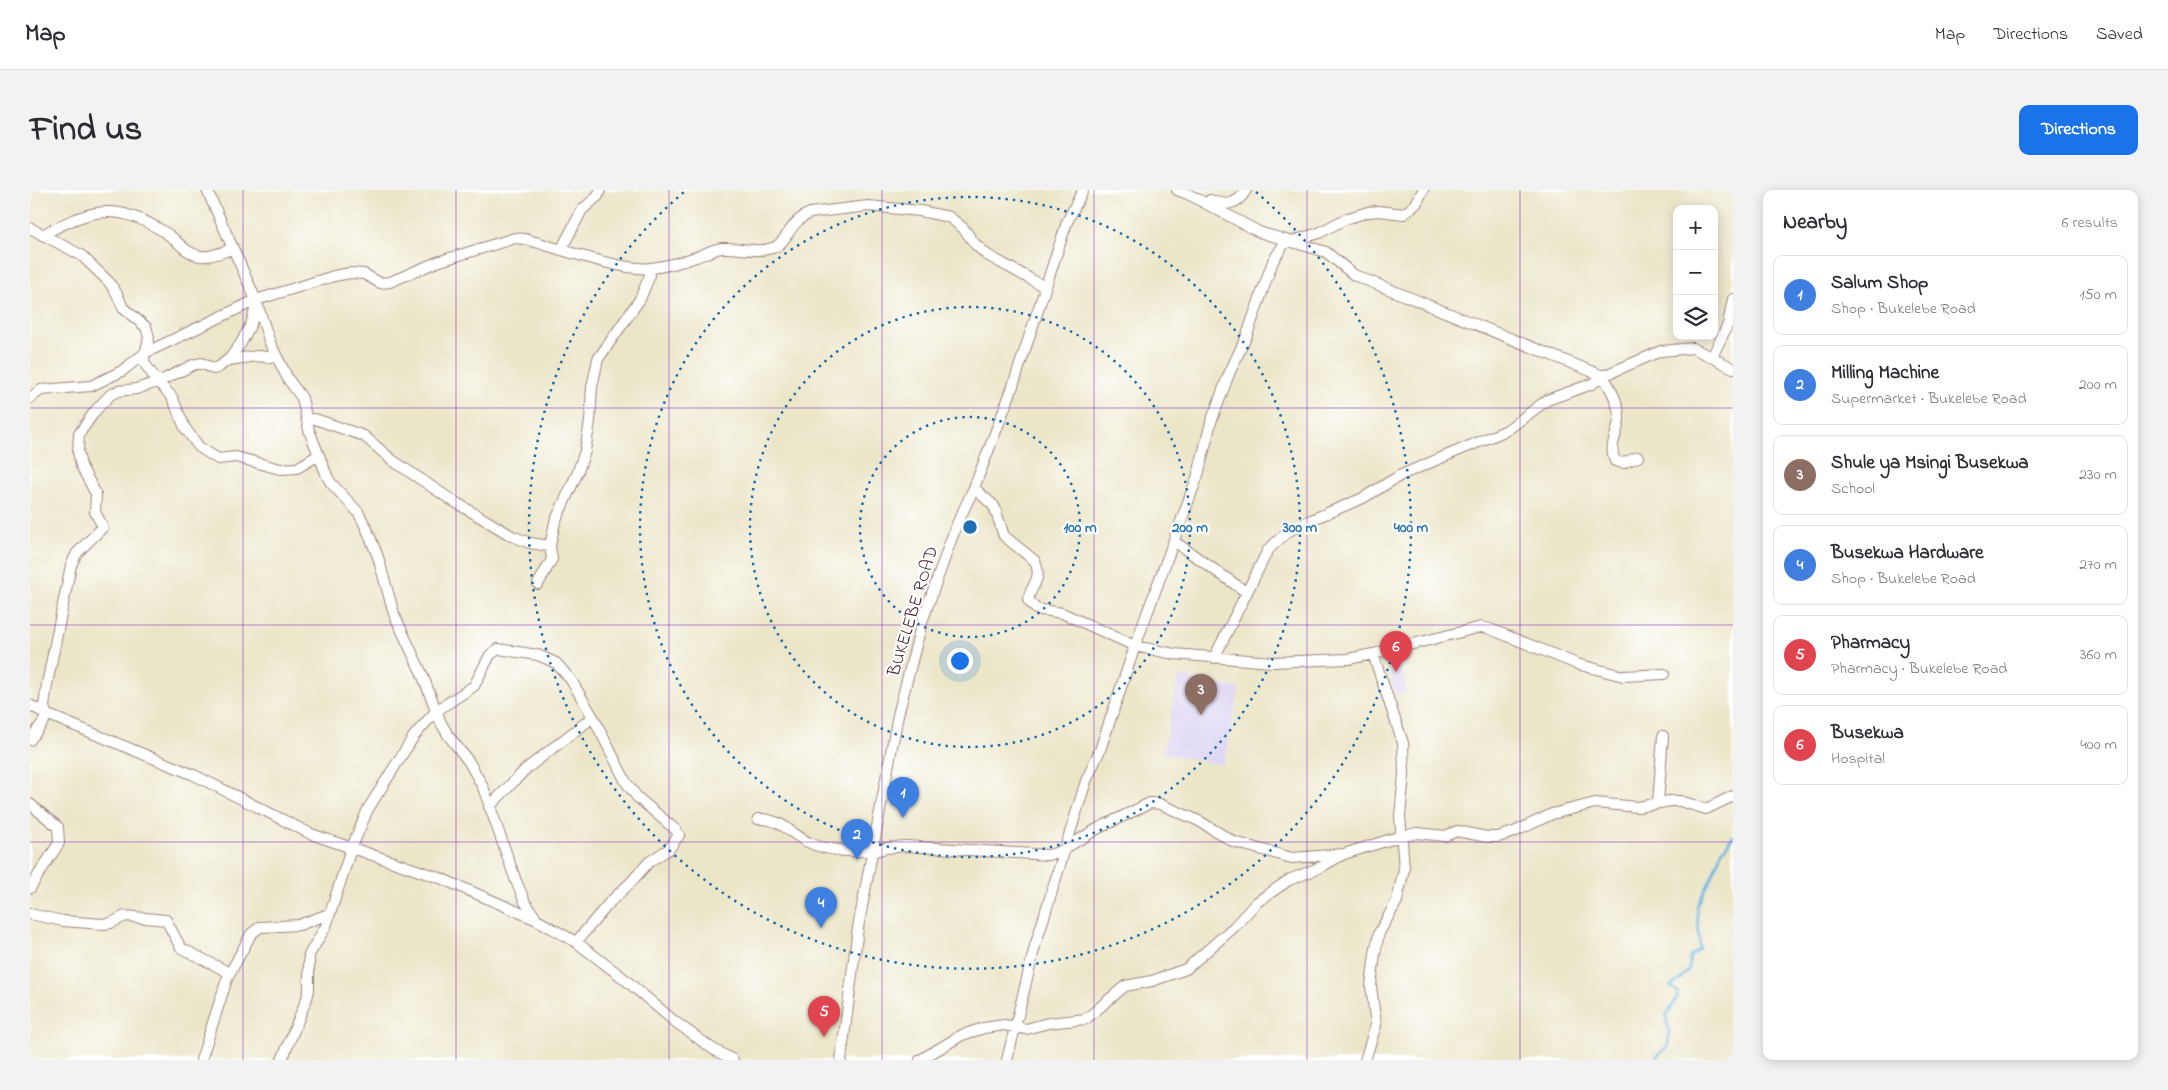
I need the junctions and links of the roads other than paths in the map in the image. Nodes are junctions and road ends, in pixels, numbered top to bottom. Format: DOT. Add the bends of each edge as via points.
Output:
graph roads {
  1 [pos="207,190"];
  2 [pos="600,190"];
  3 [pos="1083,190"];
  4 [pos="1177,190"];
  5 [pos="1246,190"];
  6 [pos="1423,190"];
  7 [pos="1199,200"];
  8 [pos="30,228"];
  9 [pos="42,235"];
  10 [pos="1289,242"];
  11 [pos="234,249"];
  12 [pos="561,250"];
  13 [pos="649,268"];
  14 [pos="1045,287"];
  15 [pos="1733,299"];
  16 [pos="257,301"];
  17 [pos="145,353"];
  18 [pos="1712,357"];
  19 [pos="276,358"];
  20 [pos="228,360"];
  21 [pos="1733,368"];
  22 [pos="1603,376"];
  23 [pos="158,382"];
  24 [pos="30,398"];
  25 [pos="307,420"];
  26 [pos="319,455"];
  27 [pos="1638,457"];
  28 [pos="974,488"];
  29 [pos="1174,542"];
  30 [pos="550,546"];
  31 [pos="538,584"];
  32 [pos="1246,592"];
  33 [pos="1135,646"];
  34 [pos="1372,654"];
  35 [pos="1214,658"];
  36 [pos="1664,674"];
  37 [pos="30,705"];
  38 [pos="436,711"];
  39 [pos="46,714"];
  40 [pos="593,717"];
  41 [pos="1663,736"];
  42 [pos="30,740"];
  43 [pos="1733,796"];
  44 [pos="1658,803"];
  45 [pos="30,804"];
  46 [pos="489,807"];
  47 [pos="758,819"];
  48 [pos="1403,836"];
  49 [pos="1067,848"];
  50 [pos="351,849"];
  51 [pos="872,851"];
  52 [pos="1344,854"];
  53 [pos="30,888"];
  54 [pos="30,914"];
  55 [pos="329,914"];
  56 [pos="537,920"];
  57 [pos="576,942"];
  58 [pos="230,973"];
  59 [pos="1014,1026"];
  60 [pos="201,1060"];
  61 [pos="282,1060"];
  62 [pos="733,1060"];
  63 [pos="841,1060"];
  64 [pos="920,1060"];
  65 [pos="1007,1060"];
  66 [pos="1365,1060"];
  1 -- 11 [label="street"];
  2 -- 12 [label="street" via="598,196 582,210"];
  3 -- 14 [label="street, BUKELEBE ROAD" via="1067,222"];
  4 -- 7 [label="street"];
  5 -- 7 [label="street" via="1242,198 1226,205"];
  6 -- 10 [label="street" via="1416,204 1404,214 1368,212"];
  7 -- 10 [label="street" via="1235,221"];
  8 -- 9 [label="street"];
  9 -- 11 [label="street" via="77,217 110,212 148,222 184,250 195,254 207,256"];
  9 -- 17 [label="street" via="81,256 102,274 117,294 122,308 148,331"];
  10 -- 22 [label="street" via="1326,252 1354,275"];
  10 -- 29 [label="street" via="1273,261 1247,336 1211,422 1198,474"];
  11 -- 16 [label="street"];
  12 -- 13 [label="street" via="616,264"];
  12 -- 16 [label="street" via="525,239 508,238 390,282 380,283 364,274 334,276"];
  13 -- 14 [label="street" via="722,248 762,250 773,247 780,244 790,228 810,213 868,206 920,211 949,218 988,255"];
  13 -- 30 [label="street" via="650,275 640,299 598,359 585,450 555,522"];
  14 -- 28 [label="street, BUKELEBE ROAD" via="1012,389"];
  15 -- 18 [label="street" via="1728,324"];
  16 -- 17 [label="street"];
  16 -- 19 [label="street" via="264,331"];
  16 -- 20 [label="street" via="251,324"];
  17 -- 23 [label="street" via="145,364"];
  17 -- 24 [label="street" via="122,371 92,386 41,390"];
  18 -- 21 [label="street"];
  18 -- 22 [label="street" via="1693,348 1662,350"];
  19 -- 20 [label="street" via="258,356"];
  19 -- 25 [label="street" via="302,398"];
  20 -- 23 [label="street" via="214,368 194,365"];
  22 -- 27 [label="street" via="1611,388 1619,419 1612,449 1614,461 1623,463"];
  22 -- 32 [label="street" via="1592,384 1547,400 1506,430 1401,475 1363,498 1287,532 1268,550"];
  23 -- 26 [label="street" via="172,397 185,428 199,447 213,457 236,457 290,469"];
  23 -- 39 [label="street" via="110,395 79,434 81,466 96,494 95,512 103,527 77,553 71,565 47,684"];
  25 -- 26 [label="street"];
  25 -- 30 [label="street" via="314,419 364,436 392,460 450,500 512,536"];
  26 -- 38 [label="street" via="332,483 358,512 370,536 394,614"];
  28 -- 33 [label="street" via="994,506 1004,536 1036,561 1037,582 1028,600 1032,607 1062,613"];
  28 -- 51 [label="street, BUKELEBE ROAD" via="956,526 922,622 898,716"];
  29 -- 32 [label="street"];
  29 -- 33 [label="street"];
  30 -- 31 [label="street" via="552,559"];
  32 -- 35 [label="street"];
  33 -- 35 [label="street"];
  33 -- 49 [label="street" via="1106,735 1086,781"];
  34 -- 35 [label="street" via="1272,662"];
  34 -- 36 [label="street" via="1481,627 1577,664 1623,676"];
  34 -- 48 [label="street" via="1403,743 1400,816"];
  37 -- 39 [label="street"];
  38 -- 40 [label="street" via="474,686 493,652 505,649 538,655 556,663 571,680"];
  38 -- 46 [label="street" via="448,735 477,776"];
  38 -- 50 [label="street" via="406,747 368,809"];
  39 -- 42 [label="street"];
  39 -- 50 [label="street" via="188,772 294,827"];
  40 -- 46 [label="street" via="526,769"];
  40 -- 57 [label="street" via="626,782 679,835 669,849 649,862 613,899"];
  41 -- 44 [label="street"];
  43 -- 44 [label="street" via="1706,810 1680,801"];
  44 -- 48 [label="street" via="1638,807 1583,805 1493,837 1457,831 1445,836 1417,833"];
  45 -- 53 [label="street" via="58,827 60,838"];
  46 -- 56 [label="street" via="516,881"];
  47 -- 51 [label="street" via="779,822 820,846"];
  48 -- 52 [label="street"];
  48 -- 66 [label="street" via="1401,890 1379,933 1371,972 1376,1025"];
  49 -- 51 [label="street" via="1048,855 905,846"];
  49 -- 52 [label="street" via="1150,803 1199,821 1234,842 1283,856"];
  49 -- 59 [label="street" via="1035,946"];
  50 -- 55 [label="street"];
  50 -- 56 [label="street" via="440,878"];
  51 -- 63 [label="street, BUKELEBE ROAD" via="858,928"];
  52 -- 59 [label="street" via="1289,880 1253,905 1234,927 1181,971 1125,986 1086,1019 1026,1029"];
  54 -- 58 [label="street" via="103,924 125,916 166,920 180,947"];
  55 -- 58 [label="street" via="299,925 256,929"];
  55 -- 61 [label="street" via="324,931 310,955 307,998"];
  56 -- 57 [label="street"];
  57 -- 62 [label="street" via="667,1016"];
  58 -- 60 [label="street"];
  59 -- 64 [label="street" via="968,1032"];
  59 -- 65 [label="street"];
}
